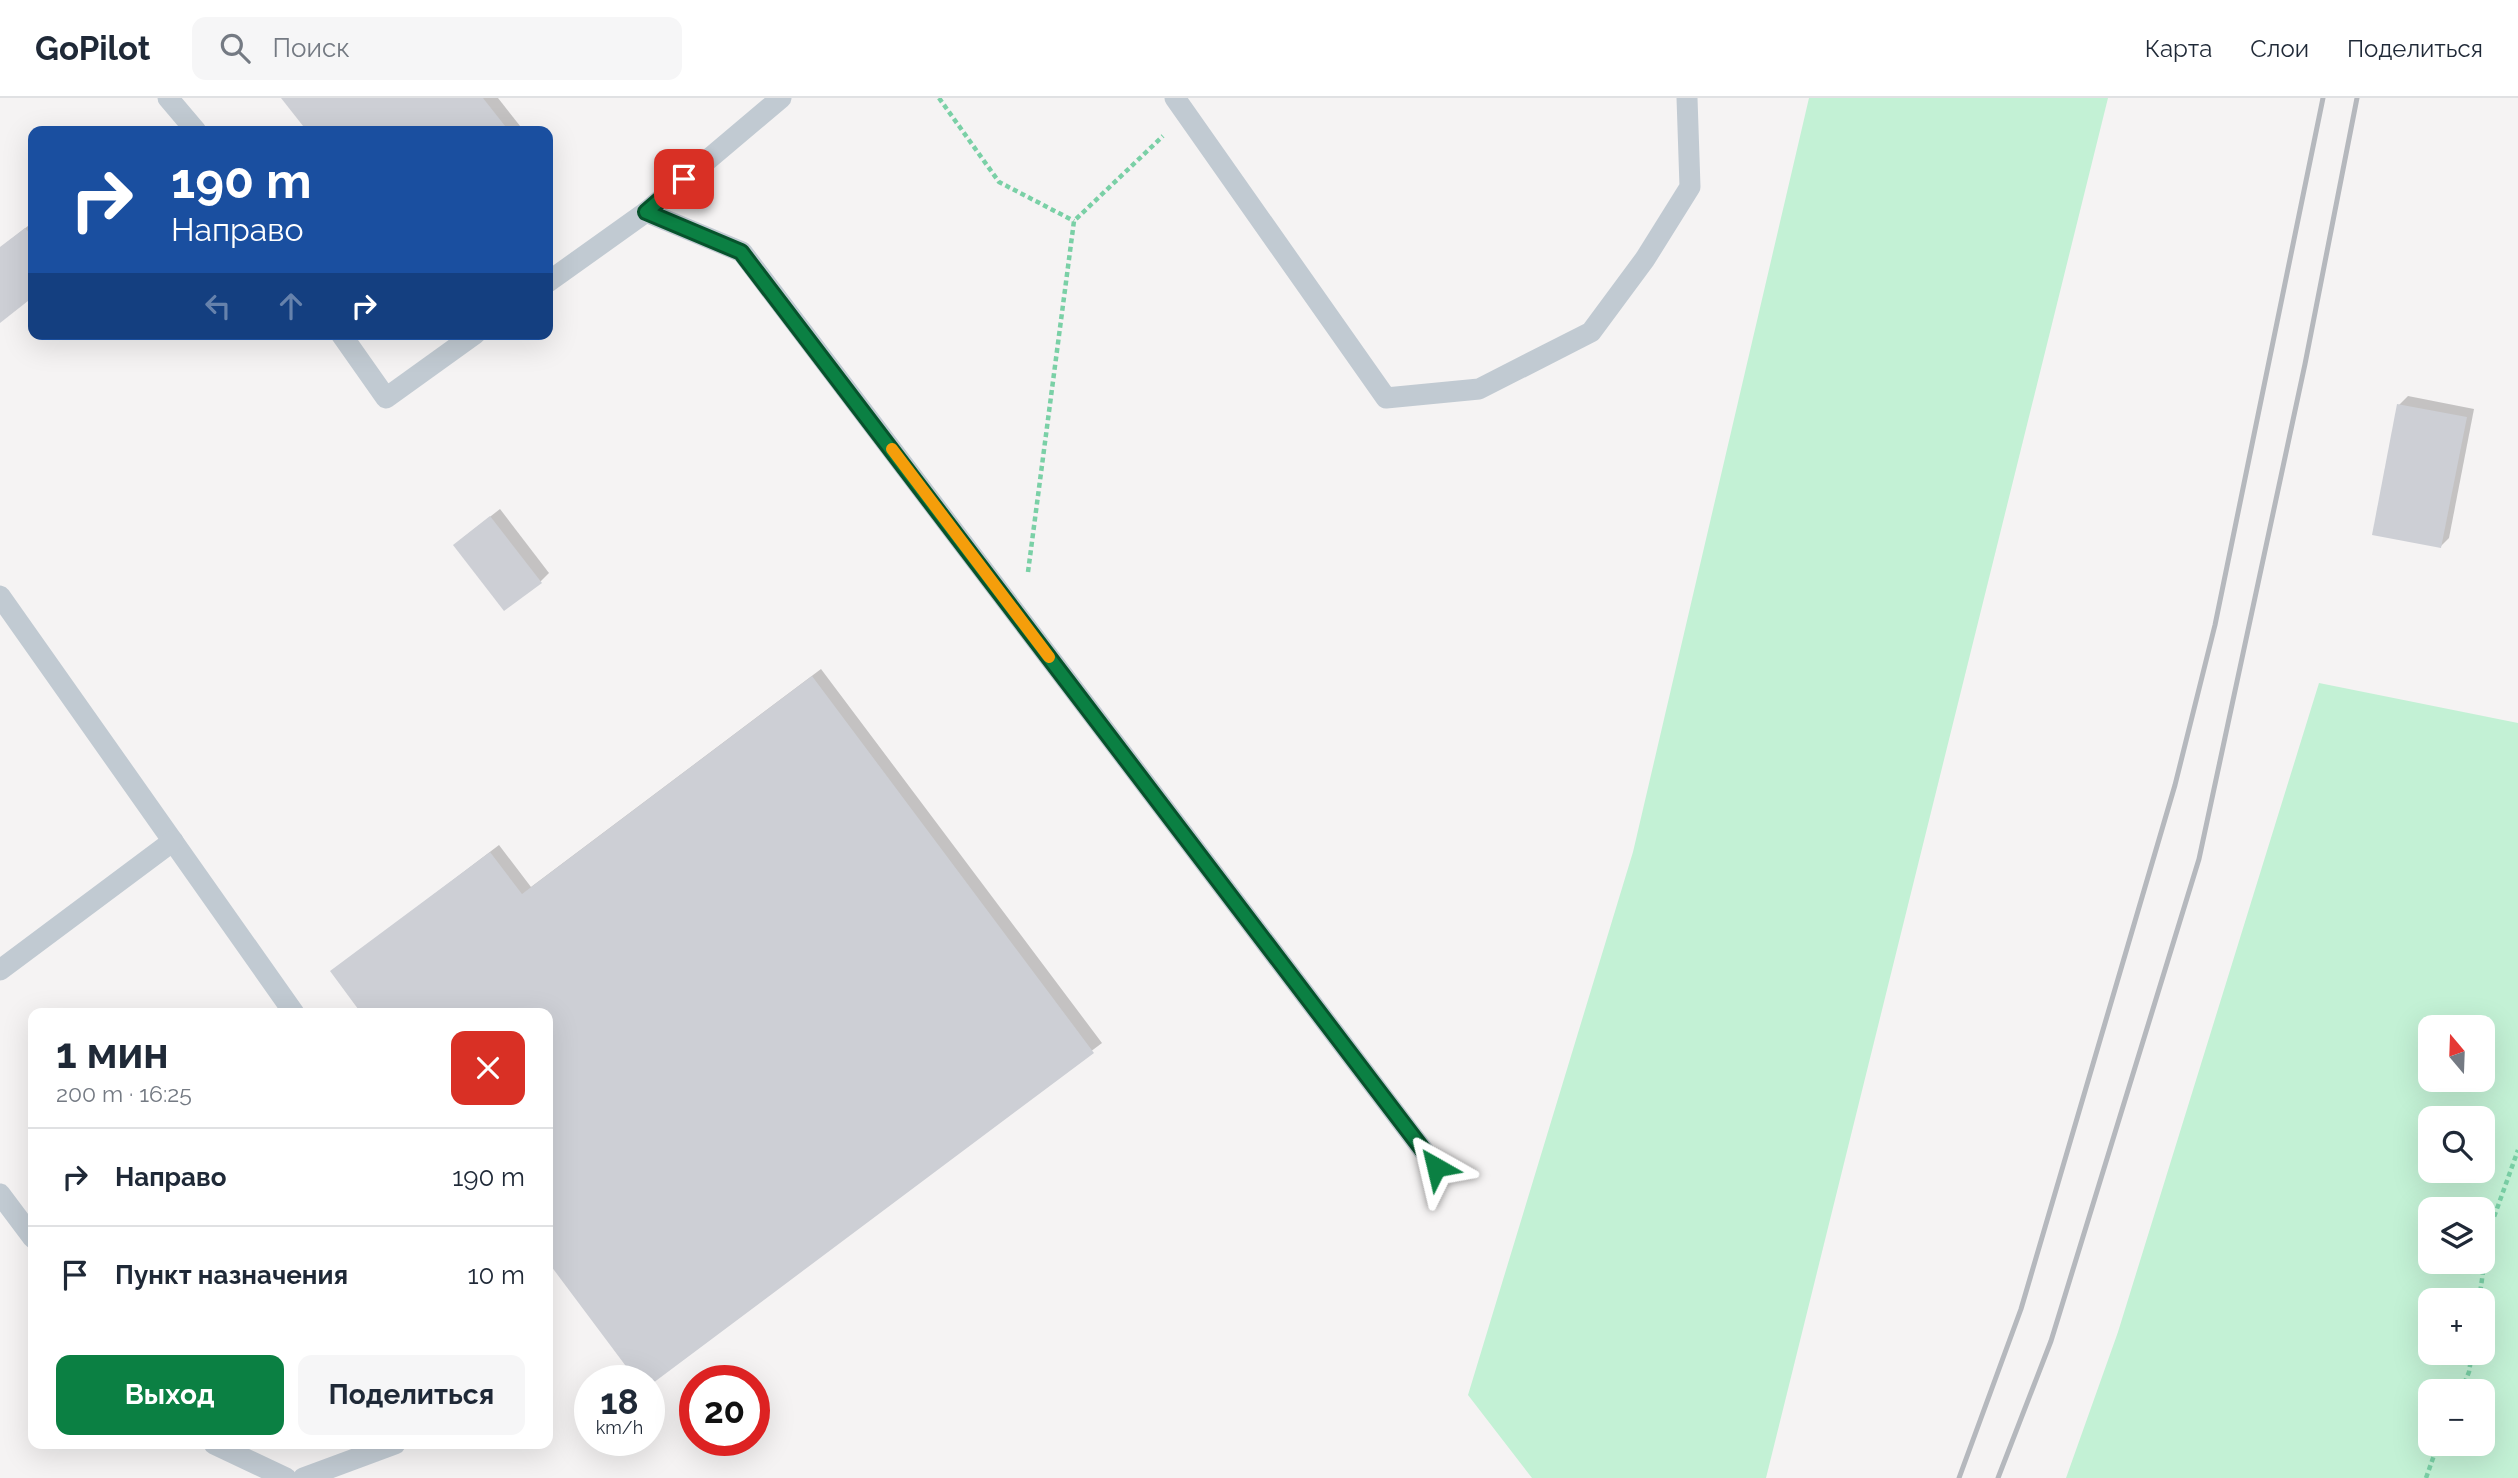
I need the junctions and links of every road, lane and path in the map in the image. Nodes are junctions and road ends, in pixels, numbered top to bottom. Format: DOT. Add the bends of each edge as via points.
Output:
graph roads {
  1 [pos="168,98"];
  2 [pos="781,98"];
  3 [pos="939,98"];
  4 [pos="1687,98"];
  5 [pos="1181,106"];
  6 [pos="192,126"];
  7 [pos="646,212"];
  8 [pos="1074,221"];
  9 [pos="553,278"];
  10 [pos="345,340"];
  11 [pos="467,340"];
  12 [pos="0,596"];
  13 [pos="1021,620"];
  14 [pos="173,841"];
  15 [pos="0,970"];
  16 [pos="290,1008"];
  17 [pos="2518,1150"];
  18 [pos="1436,1167"];
  19 [pos="0,1194"];
  20 [pos="28,1231"];
  21 [pos="2481,1288"];
  22 [pos="225,1449"];
  23 [pos="381,1449"];
  24 [pos="2434,1456"];
  25 [pos="286,1478"];
  26 [pos="303,1478"];
  27 [pos="2427,1478"];
  1 -- 6 [label="lane"];
  2 -- 7 [label="lane"];
  3 -- 8 [label="path" via="999,181"];
  4 -- 5 [label="lane" via="1690,187 1591,332 1479,389 1386,398"];
  5 -- 8 [label="path"];
  7 -- 9 [label="lane"];
  7 -- 13 [label="lane" via="741,252"];
  8 -- 13 [label="path"];
  10 -- 11 [label="lane" via="386,398"];
  12 -- 14 [label="lane"];
  13 -- 18 [label="lane"];
  14 -- 15 [label="lane"];
  14 -- 16 [label="lane"];
  17 -- 21 [label="path" via="2489,1231"];
  19 -- 20 [label="lane"];
  22 -- 25 [label="lane"];
  23 -- 26 [label="lane"];
  24 -- 27 [label="path"];
}
